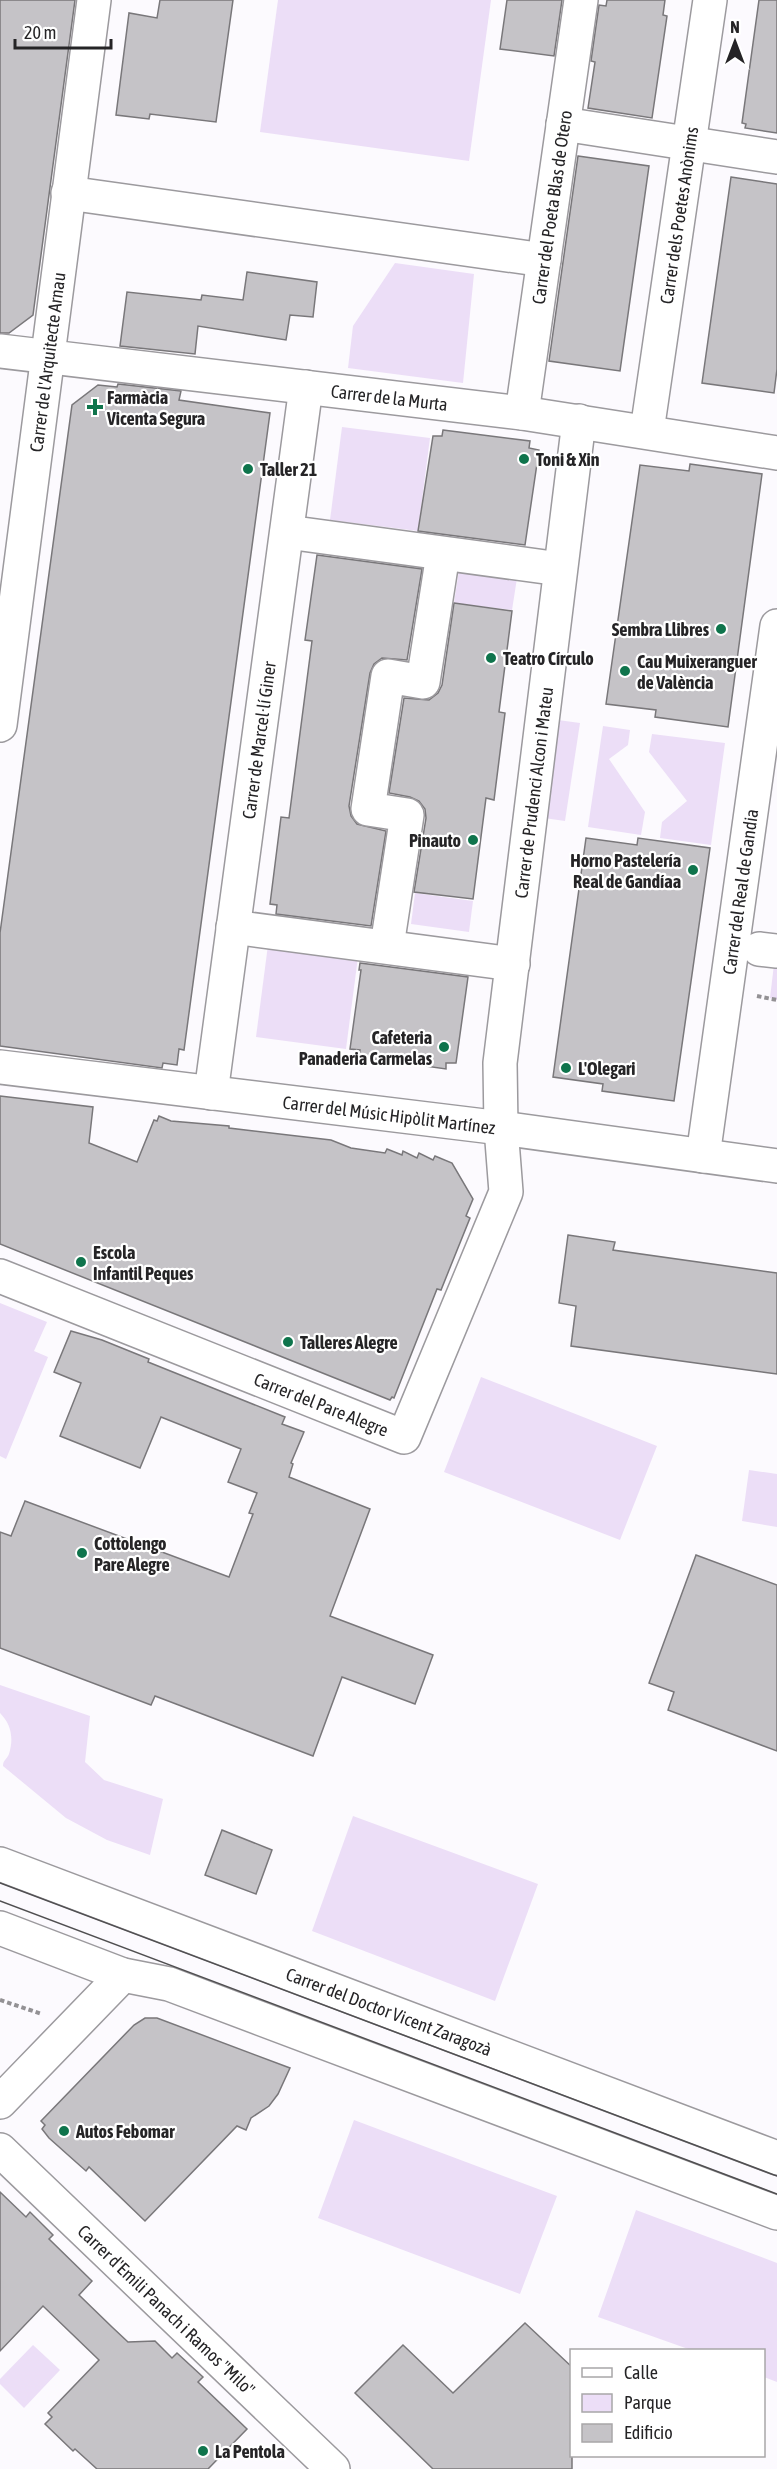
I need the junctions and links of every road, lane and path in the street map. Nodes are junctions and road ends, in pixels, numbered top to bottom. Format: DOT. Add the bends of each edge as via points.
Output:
graph roads {
  1 [pos="94,0"];
  2 [pos="581,0"];
  3 [pos="710,0"];
  4 [pos="563,124"];
  5 [pos="689,144"];
  6 [pos="777,157"];
  7 [pos="68,193"];
  8 [pos="544,260"];
  9 [pos="0,351"];
  10 [pos="48,357"];
  11 [pos="306,387"];
  12 [pos="522,413"];
  13 [pos="579,421"];
  14 [pos="647,431"];
  15 [pos="777,453"];
  16 [pos="287,532"];
  17 [pos="443,554"];
  18 [pos="560,569"];
  19 [pos="777,626"];
  20 [pos="0,725"];
  21 [pos="765,794"];
  22 [pos="233,927"];
  23 [pos="387,946"];
  24 [pos="513,964"];
  25 [pos="752,996"];
  26 [pos="777,999"];
  27 [pos="0,1067"];
  28 [pos="211,1093"];
  29 [pos="501,1128"];
  30 [pos="703,1156"];
  31 [pos="777,1166"];
  32 [pos="0,1276"];
  33 [pos="0,1864"];
  34 [pos="0,1928"];
  35 [pos="123,1975"];
  36 [pos="0,2000"];
  37 [pos="47,2012"];
  38 [pos="0,2102"];
  39 [pos="0,2150"];
  40 [pos="777,2158"];
  41 [pos="777,2213"];
  42 [pos="333,2469"];
  1 -- 7 [label="street, Carrer de l'Arquitecte Arnau"];
  2 -- 4 [label="street, Carrer del Poeta Blas de Otero"];
  3 -- 5 [label="street, Carrer dels Poetes Anònims"];
  4 -- 5 [label="street"];
  4 -- 8 [label="street, Carrer del Poeta Blas de Otero"];
  5 -- 6 [label="street"];
  5 -- 14 [label="street, Carrer dels Poetes Anònims"];
  7 -- 8 [label="street"];
  7 -- 10 [label="street, Carrer de l'Arquitecte Arnau"];
  8 -- 12 [label="street, Carrer del Poeta Blas de Otero"];
  9 -- 10 [label="street, Carrer de la Murta"];
  10 -- 11 [label="street, Carrer de la Murta"];
  10 -- 20 [label="street, Carrer de l'Arquitecte Arnau"];
  11 -- 12 [label="street, Carrer de la Murta"];
  11 -- 16 [label="street, Carrer de Marcel·lí Giner"];
  12 -- 13 [label="street, Carrer de la Murta"];
  13 -- 14 [label="street, Carrer de la Murta"];
  13 -- 18 [label="street, Carrer de Prudenci Alcon i Mateu"];
  14 -- 15 [label="street, Carrer de la Murta"];
  16 -- 17 [label="street"];
  16 -- 22 [label="street, Carrer de Marcel·lí Giner"];
  17 -- 18 [label="street"];
  17 -- 23 [label="street" via="423,682 388,676 368,809 407,814"];
  18 -- 24 [label="street, Carrer de Prudenci Alcon i Mateu"];
  19 -- 21 [label="street, Carrer del Real de Gandia"];
  21 -- 30 [label="street, Carrer del Real de Gandia"];
  22 -- 23 [label="street"];
  22 -- 28 [label="street, Carrer de Marcel·lí Giner"];
  23 -- 24 [label="street"];
  24 -- 29 [label="street, Carrer de Prudenci Alcon i Mateu" via="500,1063"];
  25 -- 26 [label="path"];
  27 -- 28 [label="street, Carrer del Músic Hipòlit Martínez"];
  28 -- 29 [label="street, Carrer del Músic Hipòlit Martínez"];
  29 -- 30 [label="street, Carrer del Músic Hipòlit Martínez"];
  29 -- 32 [label="street, Carrer del Pare Alegre" via="506,1192 404,1437"];
  30 -- 31 [label="street, Carrer del Músic Hipòlit Martínez"];
  33 -- 40 [label="street, Carrer del Doctor Vicent Zaragozà"];
  34 -- 35 [label="street"];
  35 -- 38 [label="street"];
  35 -- 41 [label="street" via="180,1989"];
  36 -- 37 [label="path" via="34,2012"];
  39 -- 42 [label="street, Carrer d'Emili Panach i Ramos \"Milo\""];
}
